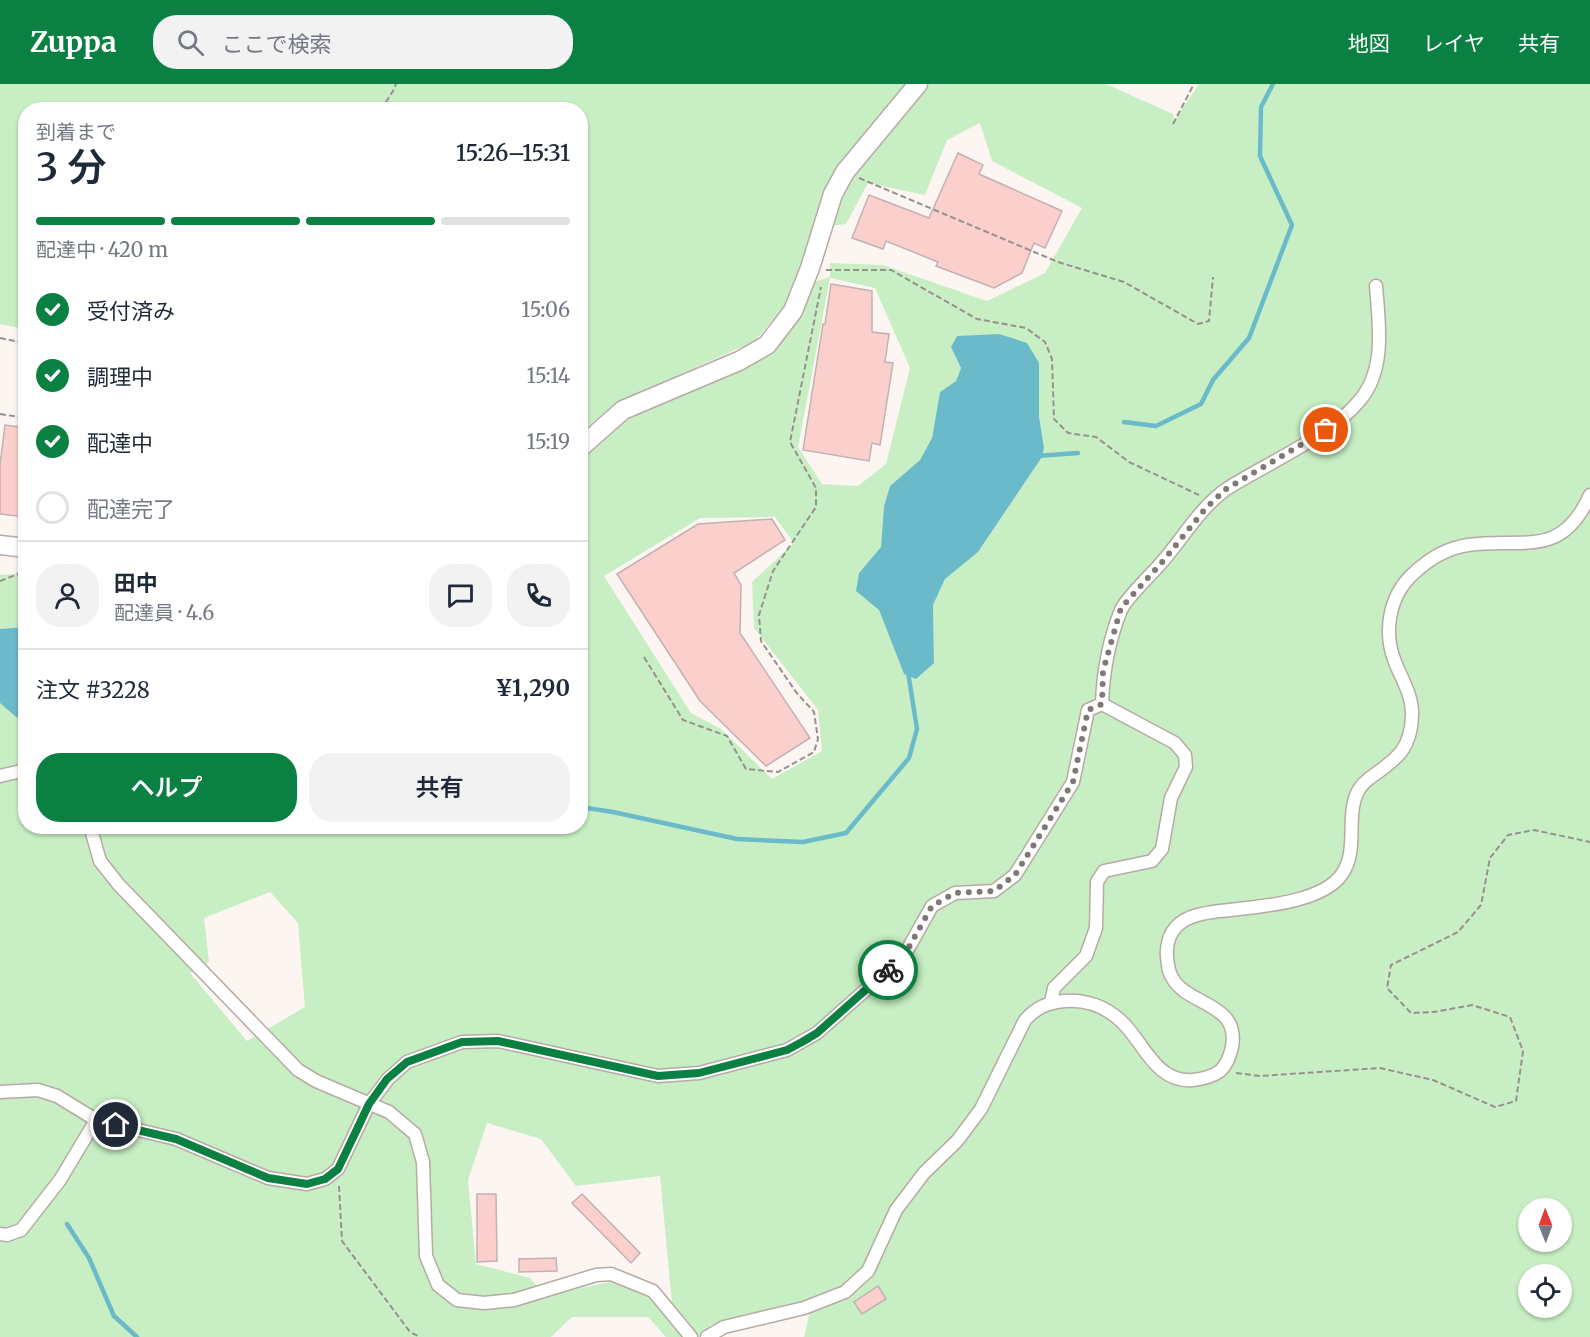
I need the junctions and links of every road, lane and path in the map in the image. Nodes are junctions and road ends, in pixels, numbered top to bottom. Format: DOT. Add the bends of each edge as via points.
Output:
graph roads {
  1 [pos="396,84"];
  2 [pos="918,84"];
  3 [pos="1194,84"];
  4 [pos="386,102"];
  5 [pos="1173,124"];
  6 [pos="845,172"];
  7 [pos="814,271"];
  8 [pos="1213,277"];
  9 [pos="1376,286"];
  10 [pos="0,338"];
  11 [pos="18,342"];
  12 [pos="0,414"];
  13 [pos="18,417"];
  14 [pos="588,441"];
  15 [pos="1226,489"];
  16 [pos="1590,495"];
  17 [pos="0,545"];
  18 [pos="18,547"];
  19 [pos="18,575"];
  20 [pos="0,581"];
  21 [pos="644,657"];
  22 [pos="1102,704"];
  23 [pos="18,772"];
  24 [pos="0,776"];
  25 [pos="92,834"];
  26 [pos="1590,842"];
  27 [pos="1051,1002"];
  28 [pos="1219,1072"];
  29 [pos="0,1092"];
  30 [pos="369,1104"];
  31 [pos="96,1120"];
  32 [pos="338,1169"];
  33 [pos="0,1234"];
  34 [pos="420,1337"];
  35 [pos="691,1337"];
  36 [pos="707,1337"];
  1 -- 4 [label="path"];
  2 -- 6 [label="street"];
  3 -- 5 [label="path"];
  6 -- 7 [label="street" via="833,194"];
  6 -- 8 [label="path" via="1058,262 1124,282 1198,324 1209,321"];
  7 -- 14 [label="street" via="793,311 766,345 739,361 623,410"];
  7 -- 15 [label="path" via="891,270 977,319 1026,328 1045,342 1052,359 1054,419 1068,433 1096,436 1129,462 1199,495"];
  7 -- 21 [label="path" via="821,285 790,442 816,488 816,507 773,571 759,615 762,641 814,712 818,739 814,752 778,772 746,769 727,736 683,720"];
  9 -- 15 [label="street" via="1380,346 1372,379 1361,400 1326,430"];
  10 -- 11 [label="path"];
  12 -- 13 [label="path"];
  15 -- 22 [label="street" via="1121,608 1103,671"];
  16 -- 28 [label="street" via="1574,520 1544,542 1470,545 1448,550 1427,561 1398,592 1389,617 1389,645 1410,697 1412,716 1407,743 1397,758 1365,781 1358,791 1344,873 1318,893 1281,903 1199,914 1180,923 1171,934 1167,950 1173,981 1219,1010 1230,1024 1233,1042 1229,1060"];
  17 -- 18 [label="street"];
  19 -- 20 [label="path"];
  22 -- 27 [label="street" via="1175,743 1185,755 1186,767 1171,798 1162,849 1152,861 1104,871 1097,882 1096,928 1086,956 1054,988"];
  22 -- 30 [label="street" via="1088,710 1073,782 1015,875 994,891 955,893 932,906 904,956 817,1033 787,1050 699,1073 658,1076 498,1041 462,1042 407,1062 387,1079"];
  23 -- 24 [label="street"];
  25 -- 30 [label="street" via="100,861 119,885 298,1070"];
  26 -- 28 [label="path" via="1534,830 1508,835 1490,858 1481,904 1458,932 1391,965 1387,988 1411,1013 1472,1005 1510,1017 1523,1051 1515,1101 1495,1107 1433,1080 1380,1068 1260,1076"];
  27 -- 28 [label="street" via="1072,1000 1099,1005 1122,1022 1156,1066 1170,1076 1204,1079"];
  27 -- 36 [label="street" via="1035,1009 1025,1020 981,1109 896,1210 868,1271 845,1292 804,1308 724,1328"];
  29 -- 31 [label="street" via="38,1090 57,1096"];
  30 -- 32 [label="street"];
  30 -- 35 [label="street" via="389,1112 415,1134 423,1162 426,1256 438,1285 457,1300 514,1300 611,1274 653,1292"];
  31 -- 32 [label="street" via="176,1139 268,1178 307,1184 325,1179"];
  31 -- 33 [label="street" via="60,1180 21,1230"];
  32 -- 34 [label="path" via="342,1241 410,1332"];
}
